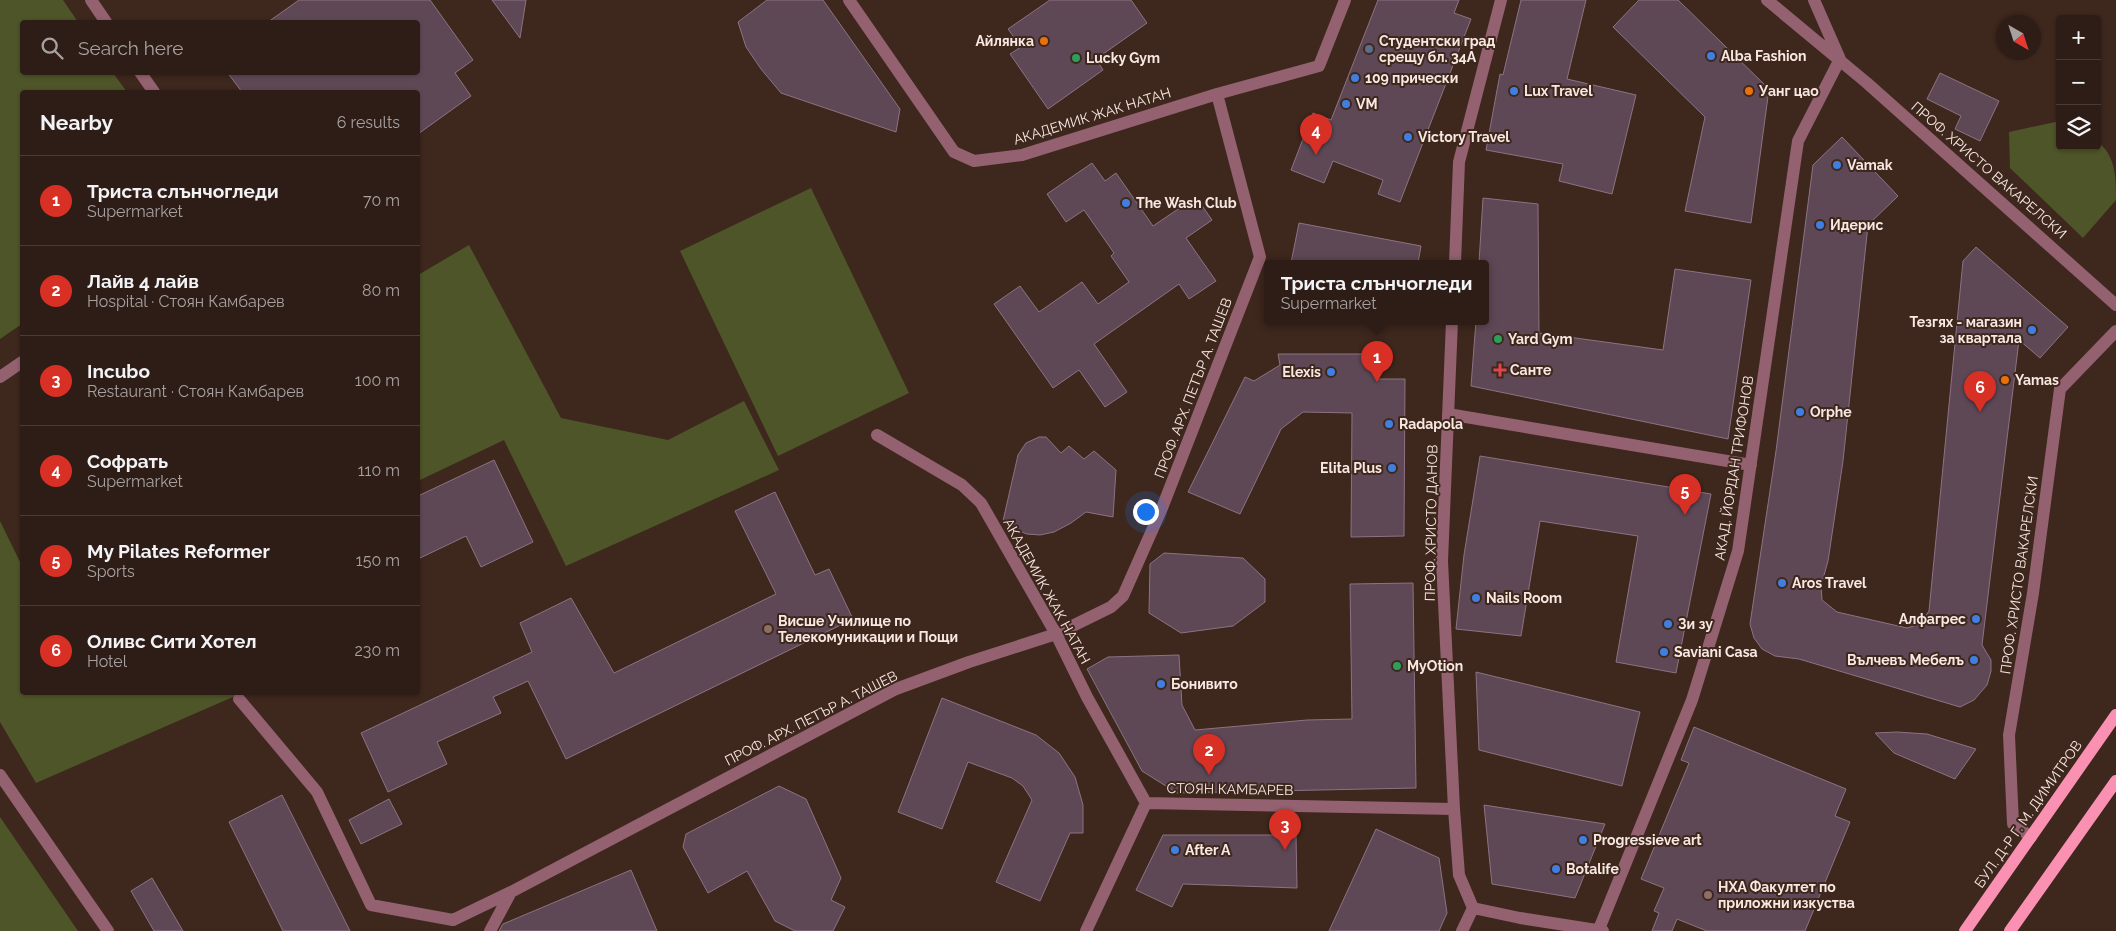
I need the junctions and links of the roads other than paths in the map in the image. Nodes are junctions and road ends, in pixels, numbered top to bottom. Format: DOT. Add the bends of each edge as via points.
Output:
graph roads {
  1 [pos="91,0"];
  2 [pos="849,0"];
  3 [pos="1345,0"];
  4 [pos="1502,0"];
  5 [pos="1767,0"];
  6 [pos="1814,0"];
  7 [pos="105,20"];
  8 [pos="1840,59"];
  9 [pos="142,75"];
  10 [pos="153,90"];
  11 [pos="1217,94"];
  12 [pos="1455,260"];
  13 [pos="2116,305"];
  14 [pos="1452,325"];
  15 [pos="2116,330"];
  16 [pos="20,363"];
  17 [pos="0,377"];
  18 [pos="1448,414"];
  19 [pos="877,435"];
  20 [pos="1751,465"];
  21 [pos="1056,634"];
  22 [pos="239,699"];
  23 [pos="2116,715"];
  24 [pos="0,775"];
  25 [pos="2116,781"];
  26 [pos="1146,803"];
  27 [pos="1454,809"];
  28 [pos="2031,837"];
  29 [pos="512,892"];
  30 [pos="1473,908"];
  31 [pos="1601,930"];
  32 [pos="108,931"];
  33 [pos="490,931"];
  34 [pos="1086,931"];
  35 [pos="1462,931"];
  36 [pos="1965,931"];
  37 [pos="2010,931"];
  1 -- 7 [label="street"];
  2 -- 11 [label="street, АКАДЕМИК ЖАК НАТАН" via="954,152 974,161 1022,155"];
  3 -- 11 [label="street, АКАДЕМИК ЖАК НАТАН" via="1320,66"];
  4 -- 12 [label="street" via="1459,162"];
  5 -- 8 [label="street, ПРОФ. ХРИСТО ВАКАРЕЛСКИ"];
  6 -- 8 [label="street, ПРОФ. ХРИСТО ВАКАРЕЛСКИ"];
  8 -- 13 [label="street, ПРОФ. ХРИСТО ВАКАРЕЛСКИ"];
  8 -- 20 [label="street, АКАД. ЙОРДАН ТРИФОНОВ" via="1798,141"];
  9 -- 10 [label="street"];
  11 -- 21 [label="street, ПРОФ. АРХ. ПЕТЪР А. ТАШЕВ" via="1260,257 1162,508 1122,596 1111,607"];
  14 -- 18 [label="street, ПРОФ. ХРИСТО ДАНОВ"];
  15 -- 28 [label="street, ПРОФ. ХРИСТО ВАКАРЕЛСКИ" via="2060,389 2033,593 2009,735 2013,824"];
  16 -- 17 [label="street"];
  18 -- 20 [label="street"];
  18 -- 27 [label="street, ПРОФ. ХРИСТО ДАНОВ" via="1442,561"];
  19 -- 21 [label="street, АКАДЕМИК ЖАК НАТАН" via="962,485 981,503"];
  20 -- 31 [label="street, АКАД. ЙОРДАН ТРИФОНОВ" via="1738,551 1692,700"];
  21 -- 26 [label="street, АКАДЕМИК ЖАК НАТАН"];
  21 -- 29 [label="street, ПРОФ. АРХ. ПЕТЪР А. ТАШЕВ" via="896,689"];
  22 -- 29 [label="street, ПРОФ. АРХ. ПЕТЪР А. ТАШЕВ" via="317,792 371,905 453,920"];
  23 -- 28 [label="main road, БУЛ. Д-Р Г. М. ДИМИТРОВ"];
  24 -- 32 [label="street"];
  25 -- 37 [label="main road"];
  26 -- 27 [label="street, СТОЯН КАМБАРЕВ"];
  26 -- 34 [label="street"];
  27 -- 30 [label="street, ПРОФ. ХРИСТО ДАНОВ" via="1459,875"];
  28 -- 36 [label="main road, БУЛ. Д-Р Г. М. ДИМИТРОВ"];
  29 -- 33 [label="street"];
  30 -- 31 [label="street, АКАД. ЙОРДАН ТРИФОНОВ"];
  30 -- 35 [label="street"];
}
